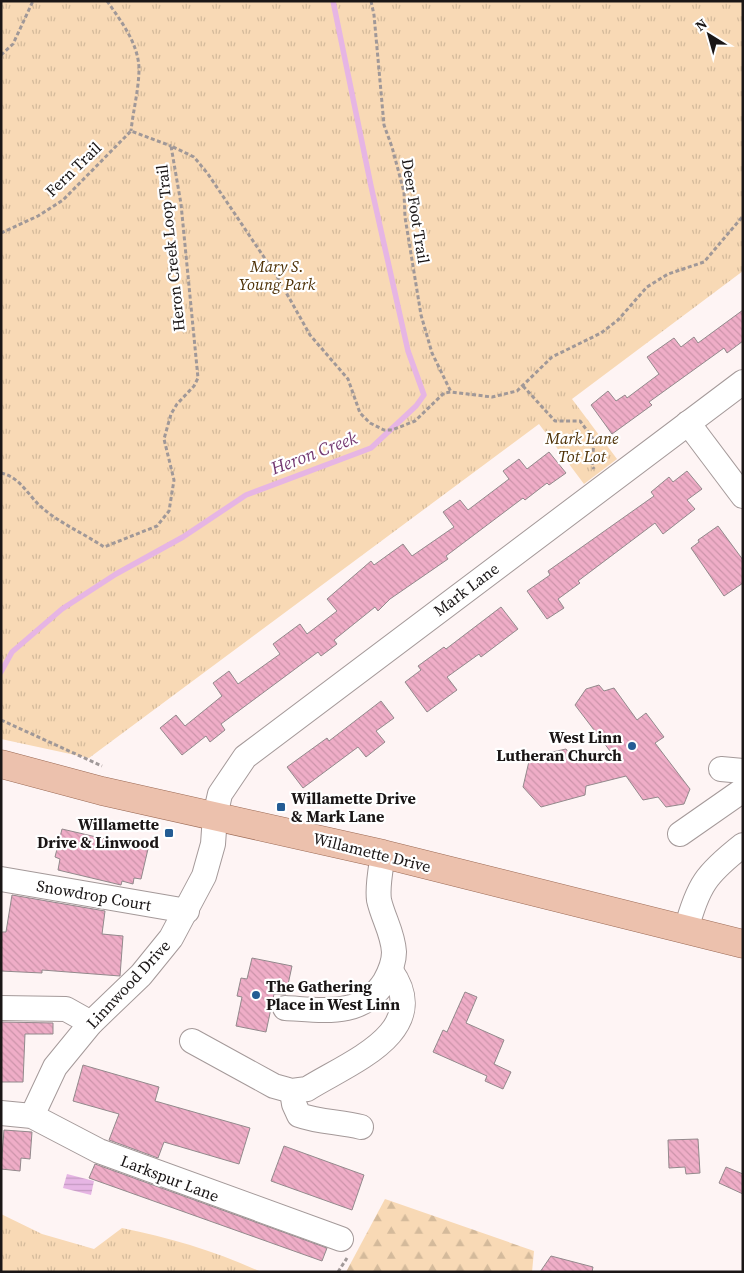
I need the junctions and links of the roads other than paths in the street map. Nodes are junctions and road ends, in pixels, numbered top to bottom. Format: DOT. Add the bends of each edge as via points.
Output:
graph roads {
  1 [pos="743,382"];
  2 [pos="688,423"];
  3 [pos="743,496"];
  4 [pos="1,764"];
  5 [pos="743,790"];
  6 [pos="215,816"];
  7 [pos="680,834"];
  8 [pos="743,846"];
  9 [pos="383,854"];
  10 [pos="1,879"];
  11 [pos="187,911"];
  12 [pos="686,930"];
  13 [pos="743,944"];
  14 [pos="391,971"];
  15 [pos="1,1008"];
  16 [pos="285,1008"];
  17 [pos="90,1023"];
  18 [pos="192,1041"];
  19 [pos="292,1091"];
  20 [pos="1,1113"];
  21 [pos="32,1116"];
  22 [pos="361,1126"];
  23 [pos="341,1239"];
  1 -- 2 [label="street, Mark Lane"];
  2 -- 3 [label="street"];
  2 -- 6 [label="street, Mark Lane" via="245,756 221,792"];
  4 -- 6 [label="main road, Willamette Drive"];
  5 -- 7 [label="street"];
  6 -- 9 [label="main road, Willamette Drive"];
  6 -- 11 [label="street, Linnwood Drive" via="211,856"];
  8 -- 12 [label="street" via="708,875 693,905"];
  9 -- 12 [label="main road, Willamette Drive"];
  9 -- 14 [label="street" via="379,898 394,952"];
  10 -- 11 [label="street, Snowdrop Court"];
  11 -- 17 [label="street, Linnwood Drive" via="171,938 141,975"];
  12 -- 13 [label="main road, Willamette Drive"];
  14 -- 16 [label="street" via="377,993 360,1005 332,1010"];
  14 -- 19 [label="street" via="400,984 403,1005 398,1024 386,1041 307,1089"];
  15 -- 17 [label="street" via="66,1009"];
  17 -- 21 [label="street, Linnwood Drive" via="55,1067"];
  18 -- 19 [label="street" via="274,1086"];
  19 -- 22 [label="street" via="299,1115"];
  20 -- 21 [label="street, Larkspur Lane"];
  21 -- 23 [label="street, Larkspur Lane" via="99,1151"];
}
